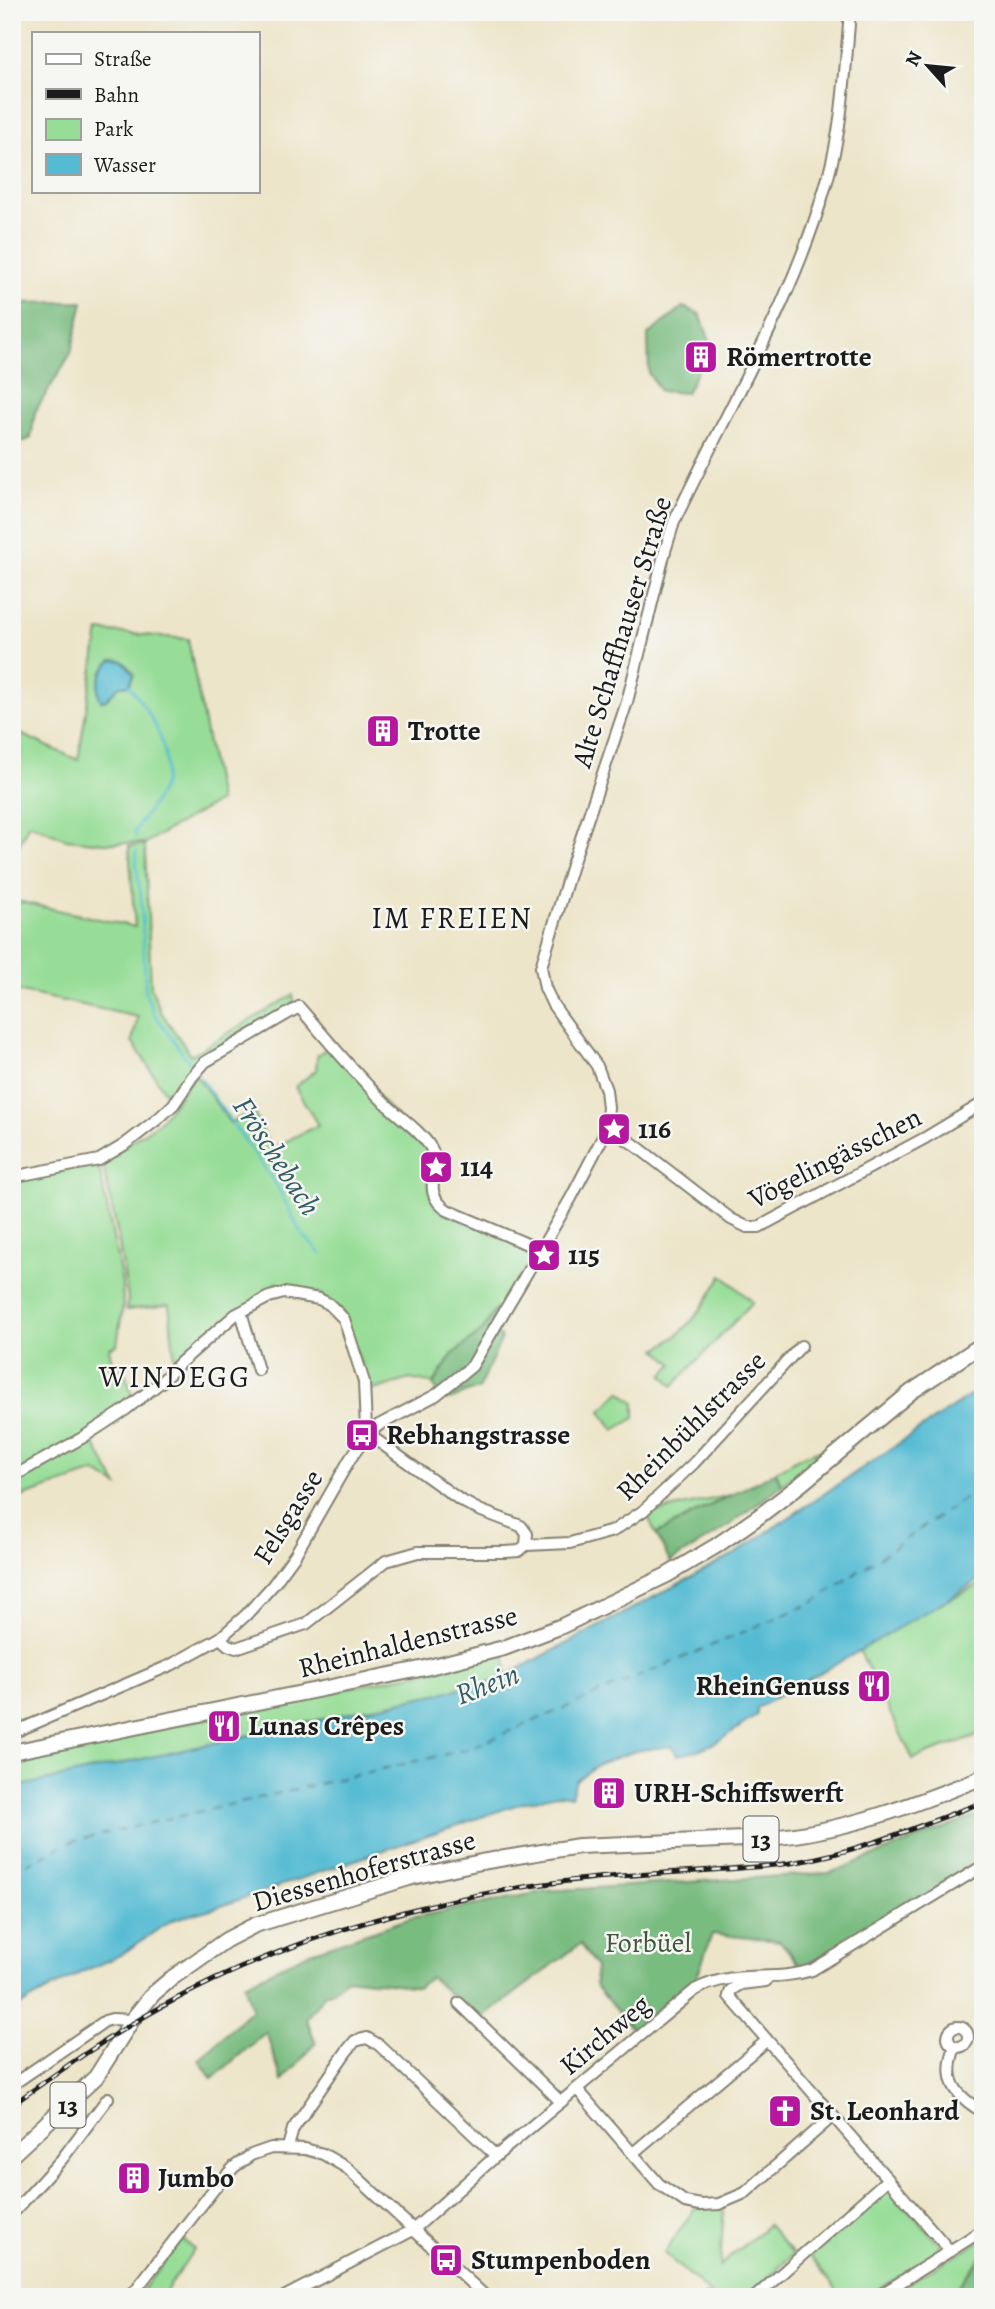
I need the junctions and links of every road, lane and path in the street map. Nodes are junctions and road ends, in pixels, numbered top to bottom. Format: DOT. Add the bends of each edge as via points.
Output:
graph roads {
  1 [pos="850,12"];
  2 [pos="983,1103"];
  3 [pos="606,1131"];
  4 [pos="12,1177"];
  5 [pos="538,1252"];
  6 [pos="241,1312"];
  7 [pos="983,1344"];
  8 [pos="801,1346"];
  9 [pos="258,1370"];
  10 [pos="368,1434"];
  11 [pos="12,1477"];
  12 [pos="526,1545"];
  13 [pos="219,1638"];
  14 [pos="12,1733"];
  15 [pos="12,1752"];
  16 [pos="983,1777"];
  17 [pos="982,1869"];
  18 [pos="781,1975"];
  19 [pos="459,2003"];
  20 [pos="132,2020"];
  21 [pos="766,2041"];
  22 [pos="955,2046"];
  23 [pos="12,2085"];
  24 [pos="577,2088"];
  25 [pos="108,2098"];
  26 [pos="561,2102"];
  27 [pos="983,2112"];
  28 [pos="833,2116"];
  29 [pos="288,2147"];
  30 [pos="633,2153"];
  31 [pos="12,2155"];
  32 [pos="496,2156"];
  33 [pos="888,2179"];
  34 [pos="12,2214"];
  35 [pos="413,2230"];
  36 [pos="983,2230"];
  37 [pos="950,2251"];
  38 [pos="130,2297"];
  39 [pos="284,2297"];
  40 [pos="486,2297"];
  41 [pos="755,2297"];
  42 [pos="877,2297"];
  1 -- 3 [label="street, Alte Schaffhauser Straße" via="843,101 828,180 789,290 674,522 627,702 541,967 553,1005 597,1066 606,1090"];
  2 -- 3 [label="street, Vögelingässchen" via="759,1227 731,1219 635,1145"];
  3 -- 5 [label="street, Alte Schaffhauser Straße"];
  4 -- 5 [label="street" via="99,1160 159,1118 205,1062 299,1007 433,1150 432,1190 437,1203"];
  5 -- 10 [label="street, Felsgasse" via="472,1366 436,1395"];
  6 -- 9 [label="street"];
  6 -- 10 [label="street" via="284,1293 319,1298 335,1309 344,1319 364,1382"];
  6 -- 11 [label="street" via="125,1410"];
  7 -- 15 [label="main road, Rheinhaldenstrasse" via="911,1392 801,1484 716,1546 667,1576 562,1626 503,1648 425,1668"];
  8 -- 12 [label="street, Rheinbühlstrasse" via="694,1463 643,1511 613,1531 570,1543"];
  10 -- 12 [label="street" via="460,1500 520,1526 527,1534"];
  10 -- 13 [label="street, Felsgasse" via="295,1555 246,1615"];
  12 -- 13 [label="street, Rheinbühlstrasse" via="506,1552 418,1552 386,1561 306,1624 236,1648"];
  13 -- 14 [label="street, Felsgasse" via="171,1665"];
  16 -- 20 [label="main road, Diessenhoferstrasse / 13" via="862,1821 794,1836 579,1846 412,1877 255,1925 172,1978"];
  17 -- 18 [label="street, Kirchweg" via="824,1963 803,1973"];
  18 -- 21 [label="street" via="775,1980 741,1984 729,1993"];
  18 -- 24 [label="street, Kirchweg" via="723,1978 695,1990"];
  19 -- 26 [label="street"];
  20 -- 23 [label="street" via="105,2021"];
  20 -- 31 [label="main road, Diessenhoferstrasse / 13" via="96,2077"];
  21 -- 28 [label="street"];
  21 -- 30 [label="street"];
  22 -- 27 [label="street" via="950,2077 956,2090"];
  24 -- 26 [label="street, Kirchweg"];
  24 -- 30 [label="street"];
  25 -- 34 [label="street"];
  26 -- 32 [label="street, Kirchweg"];
  28 -- 30 [label="street" via="745,2193 719,2204 685,2202 671,2194"];
  28 -- 33 [label="street"];
  29 -- 32 [label="street" via="293,2129 346,2052 355,2041 367,2038"];
  29 -- 35 [label="street" via="323,2154 347,2168"];
  29 -- 38 [label="street" via="250,2155 234,2167"];
  32 -- 35 [label="street, Kirchweg"];
  33 -- 37 [label="street"];
  33 -- 41 [label="street"];
  35 -- 39 [label="street, Kirchweg"];
  35 -- 40 [label="street"];
  36 -- 37 [label="street"];
  37 -- 42 [label="street"];
}
